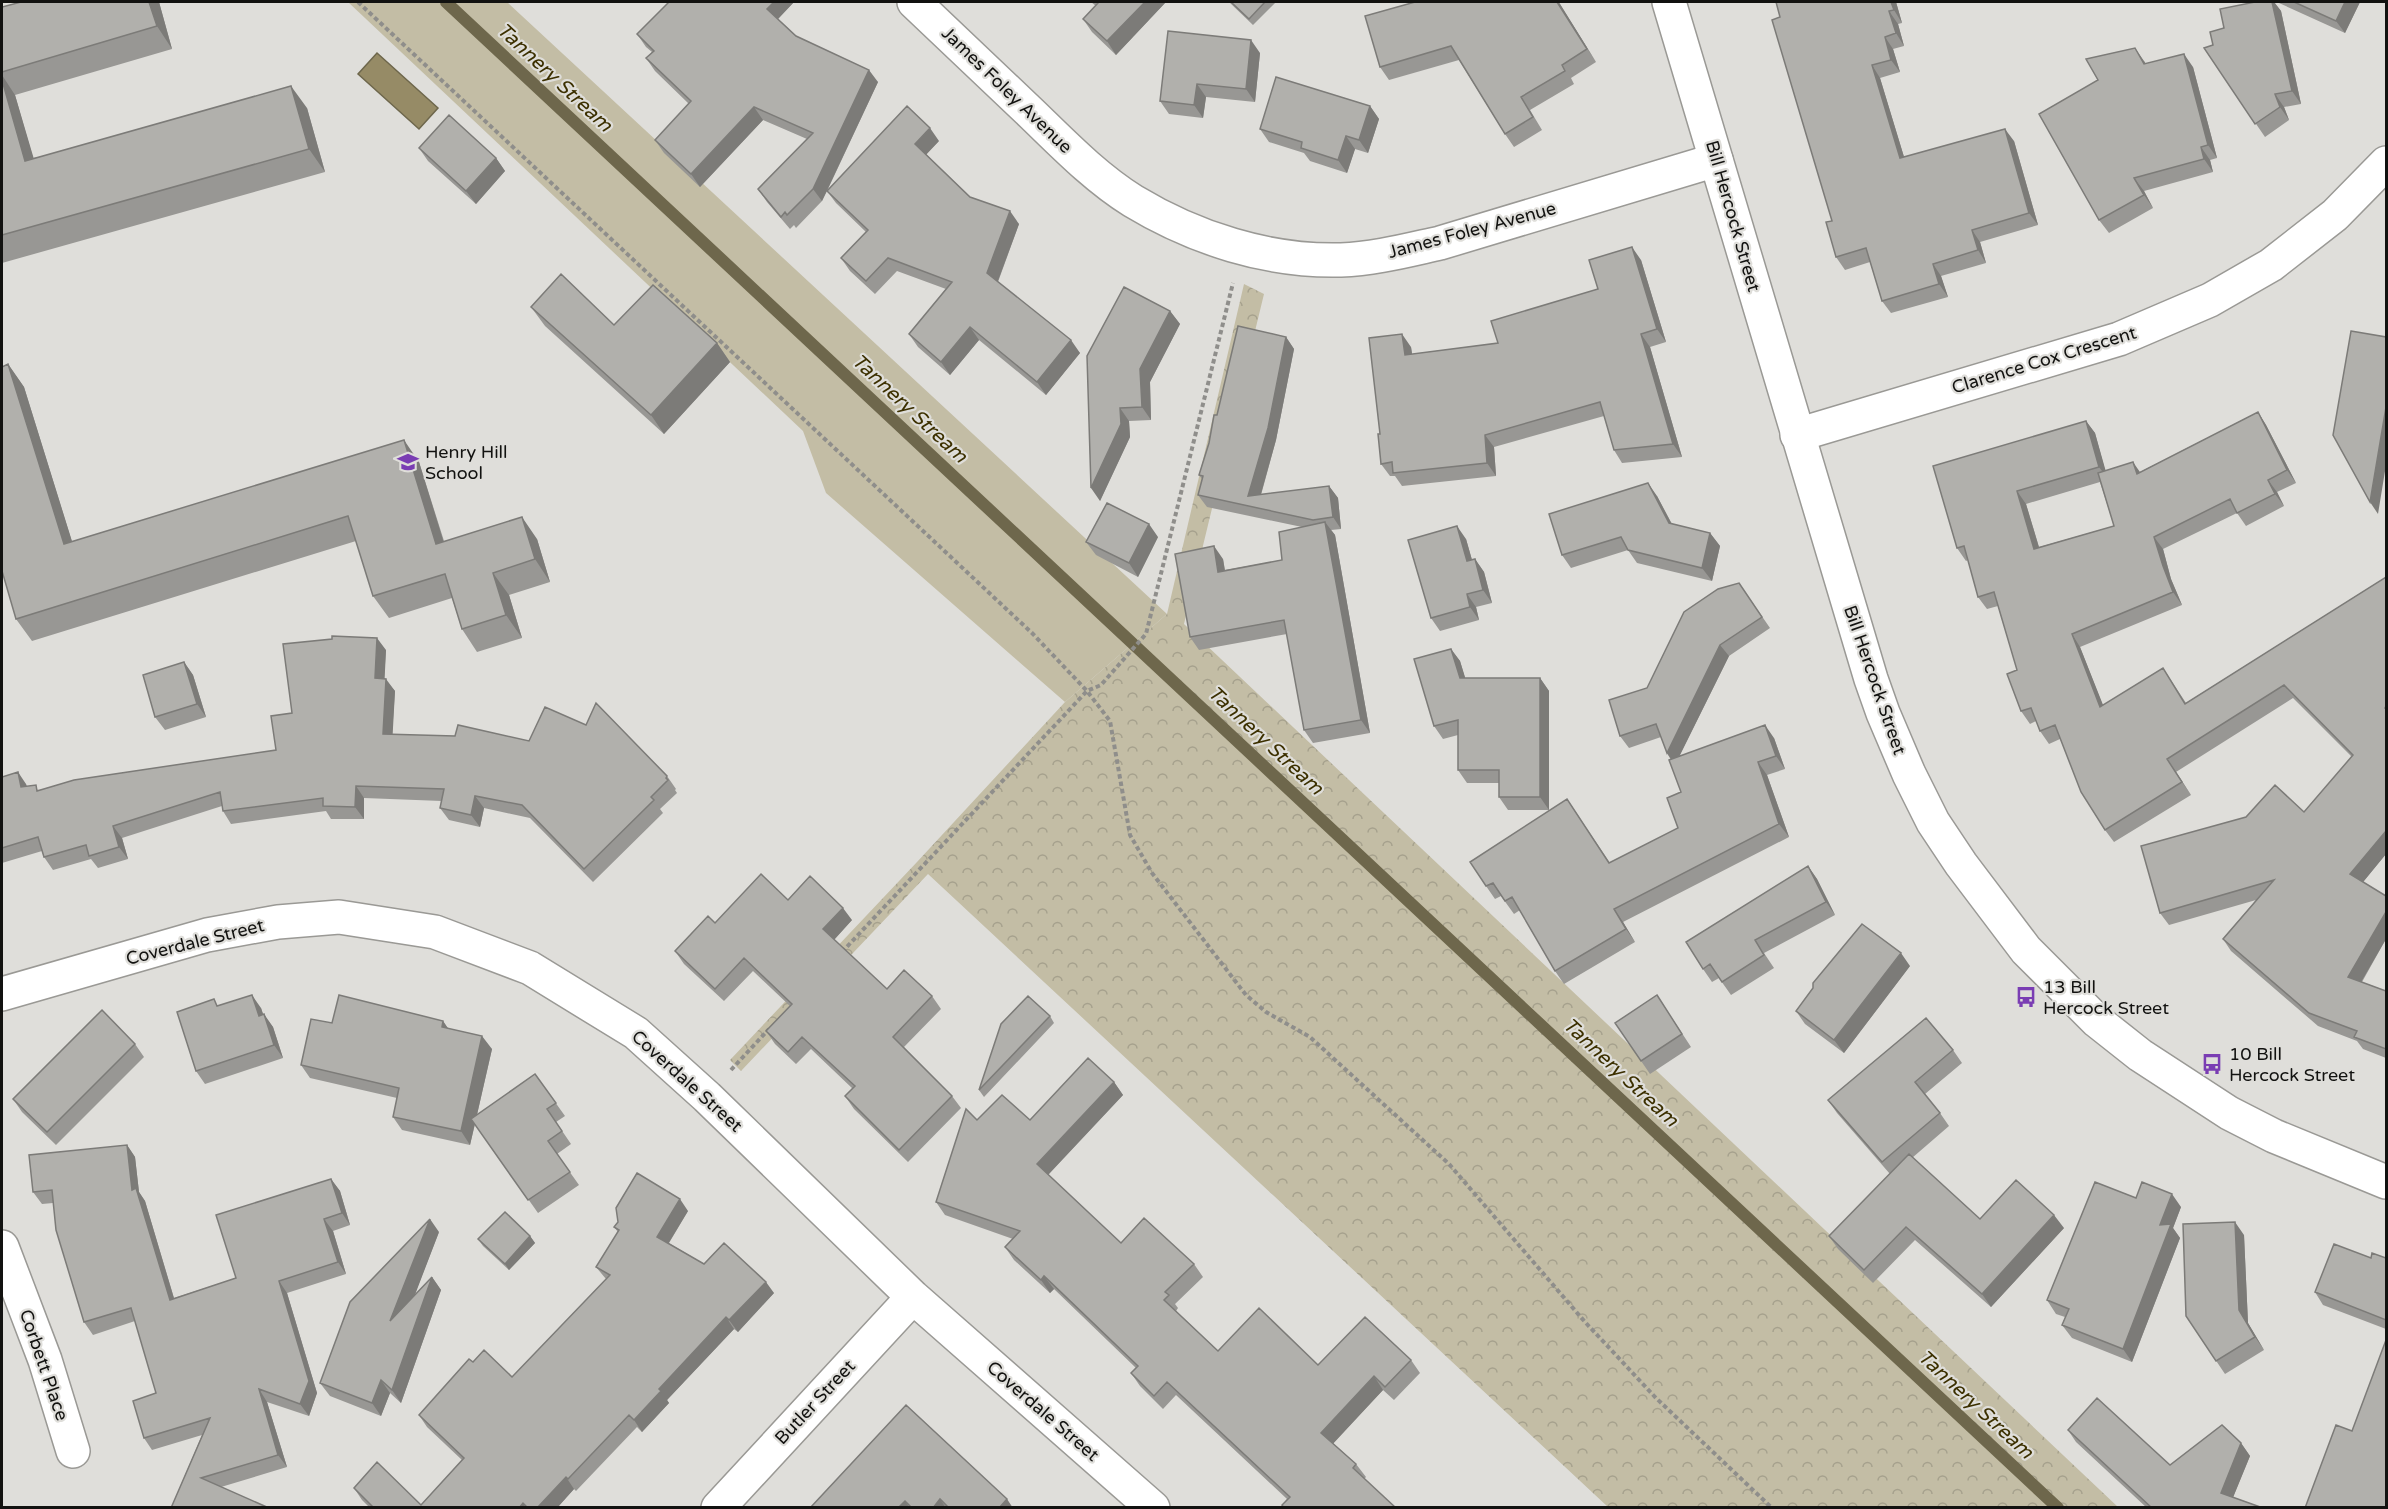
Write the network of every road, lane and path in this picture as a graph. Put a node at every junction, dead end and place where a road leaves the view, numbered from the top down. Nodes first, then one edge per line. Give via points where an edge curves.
1 (358, 2) edge
2 (914, 2) edge
3 (1669, 2) edge
4 (1716, 160) junction
5 (2386, 163) edge
6 (1242, 248) junction
7 (1797, 435) junction
8 (1087, 691) junction
9 (836, 958) edge
10 (2, 994) edge
11 (771, 1027) edge
12 (707, 1097) junction
13 (2386, 1182) edge
14 (2, 1247) edge
15 (913, 1297) junction
16 (73, 1451) dead end
17 (718, 1508) edge
18 (1153, 1508) edge
19 (1772, 1508) edge

1 - 8 path via 1023,625
2 - 6 street, James Foley Avenue via 1073,153 1132,200 1186,230
3 - 4 street, Bill Hercock Street
4 - 6 street, James Foley Avenue via 1440,243 1396,252 1342,260 1297,258
4 - 7 street, Bill Hercock Street
5 - 7 street, Clarence Cox Crescent via 2308,237 2271,265 2210,300 2119,339
6 - 8 path via 1146,634 1101,685
7 - 13 street, Bill Hercock Street via 1871,679 1909,774 1933,822 2026,950 2097,1021 2186,1086 2274,1136
8 - 9 path
8 - 19 path via 1110,721 1130,835 1152,873 1246,995 1266,1012 1310,1037 1449,1164 1656,1398
10 - 12 street, Coverdale Street via 207,935 278,922 339,917 383,923 435,932 530,968 636,1033
11 - 12 path
12 - 15 street, Coverdale Street
14 - 16 street, Corbett Place via 45,1360
15 - 17 street, Butler Street
15 - 18 street, Coverdale Street

